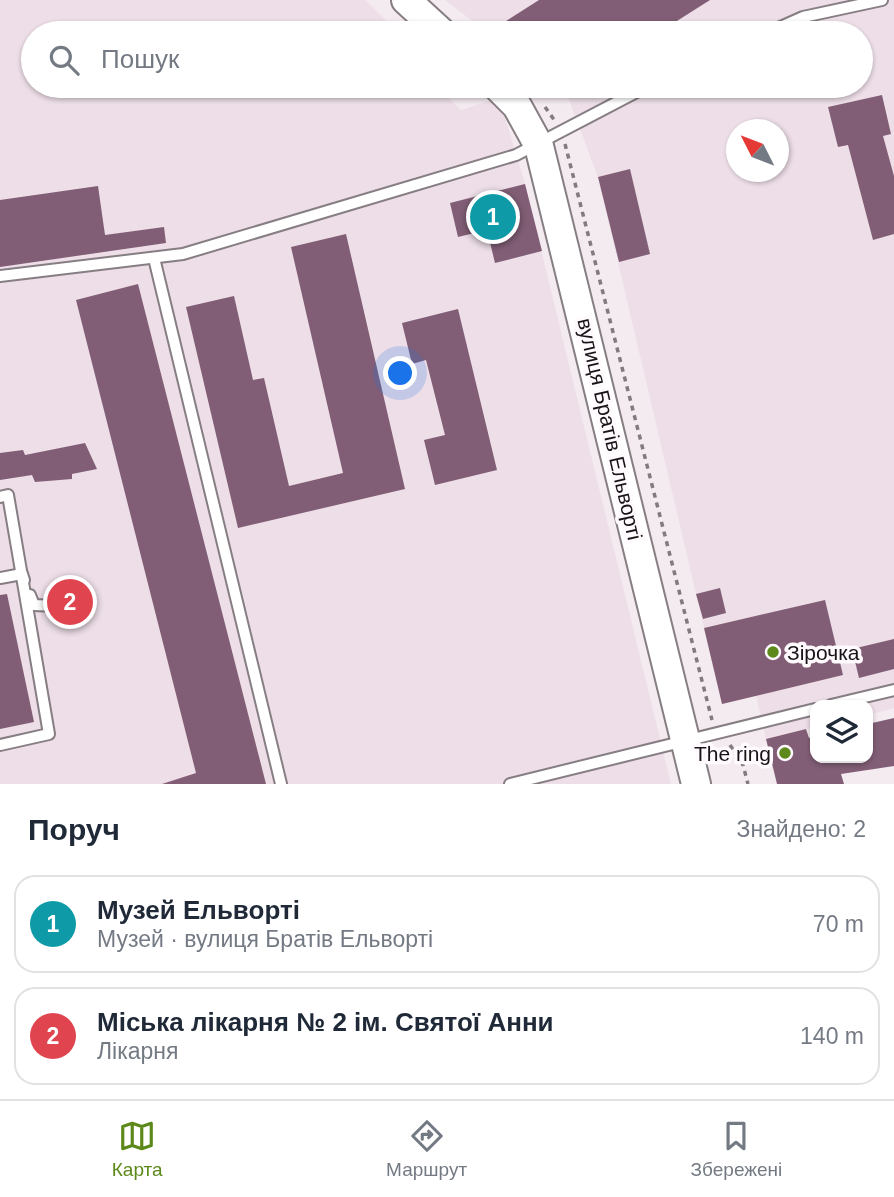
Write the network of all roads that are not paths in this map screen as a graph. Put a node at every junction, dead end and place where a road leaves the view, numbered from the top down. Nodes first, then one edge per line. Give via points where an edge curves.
1 (406, 0) edge
2 (418, 0) edge
3 (882, 0) edge
4 (429, 21) edge
5 (432, 21) edge
6 (794, 21) edge
7 (509, 98) edge
8 (626, 98) edge
9 (550, 139) junction
10 (154, 258) junction
11 (0, 276) edge
12 (0, 497) edge
13 (22, 574) junction
14 (0, 578) edge
15 (79, 607) dead end
16 (894, 690) edge
17 (852, 700) edge
18 (810, 710) edge
19 (685, 740) junction
20 (0, 745) edge
21 (281, 784) edge
22 (510, 784) edge
23 (696, 784) edge

1 - 4 main road
2 - 5 main road
3 - 6 lane
7 - 9 main road, вулиця Братів Ельворті
8 - 9 lane
9 - 10 lane via 516,155 183,254
9 - 19 main road, вулиця Братів Ельворті
10 - 11 lane
10 - 21 lane
12 - 13 lane via 8,495
13 - 14 lane
13 - 15 lane via 34,605
13 - 20 lane via 49,734
16 - 17 lane
18 - 19 lane
19 - 22 lane
19 - 23 main road, вулиця Братів Ельворті

